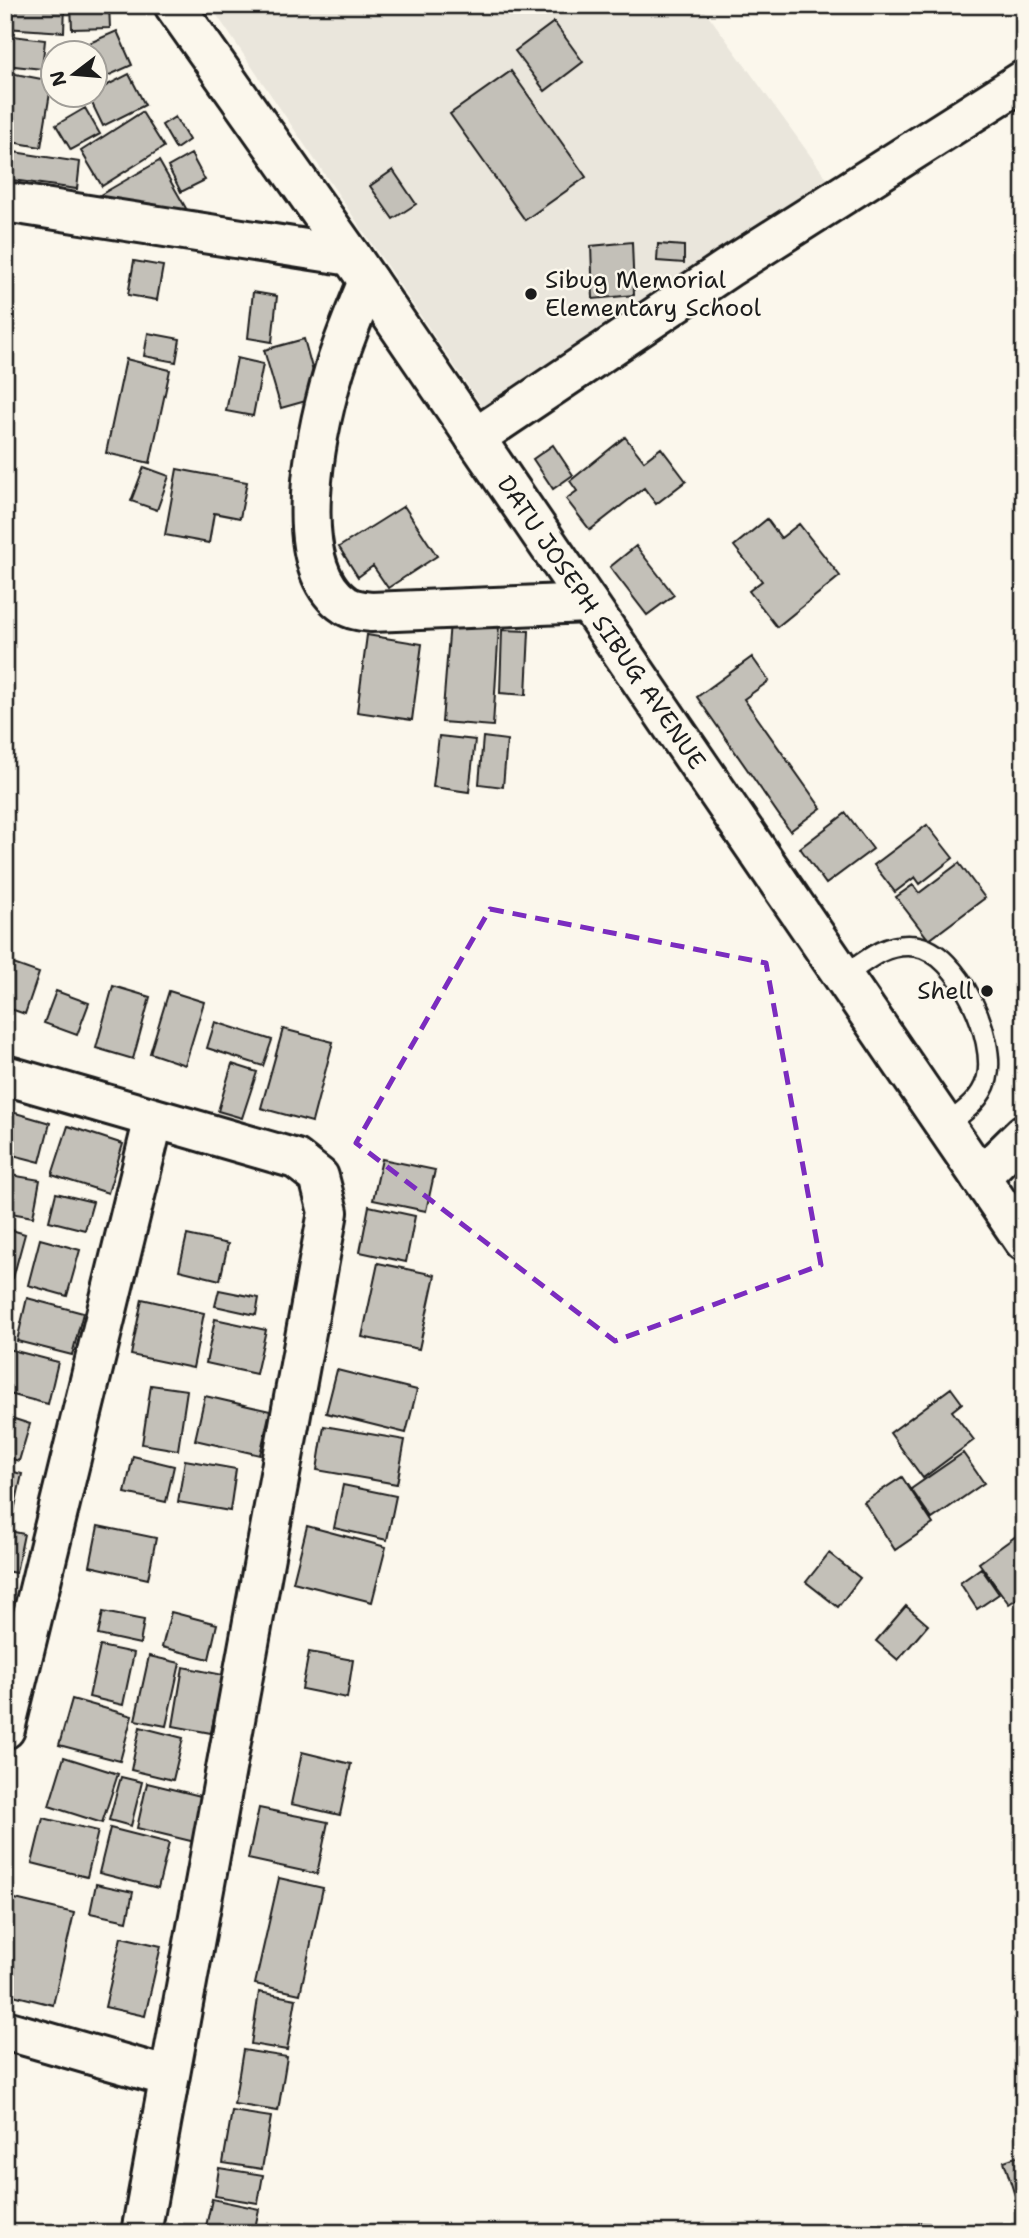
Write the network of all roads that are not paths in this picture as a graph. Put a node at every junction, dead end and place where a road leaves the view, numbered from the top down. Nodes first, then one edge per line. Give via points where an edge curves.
1 (174, 5) edge
2 (1024, 80) edge
3 (5, 202) edge
4 (359, 269) junction
5 (475, 439) junction
6 (588, 603) junction
7 (843, 977) junction
8 (5, 1075) edge
9 (154, 1118) junction
10 (945, 1126) junction
11 (1024, 1134) edge
12 (980, 1177) junction
13 (1024, 1241) edge
14 (5, 1729) edge
15 (5, 2030) edge
16 (169, 2077) junction
17 (141, 2233) edge

1 - 4 street, DATU JOSEPH SIBUG AVENUE
2 - 5 street via 728,268
3 - 4 street
4 - 5 street, DATU JOSEPH SIBUG AVENUE
4 - 6 street via 316,446 310,527 319,570 333,596 348,608 371,612
5 - 6 street, DATU JOSEPH SIBUG AVENUE
6 - 7 street, DATU JOSEPH SIBUG AVENUE
7 - 10 street, DATU JOSEPH SIBUG AVENUE
7 - 10 lane via 874,954 916,946 937,954 958,978 979,1014 988,1046 987,1078 976,1101
8 - 9 street
9 - 14 street
9 - 16 street via 296,1159 319,1177 328,1212
10 - 12 street, DATU JOSEPH SIBUG AVENUE
11 - 12 street
12 - 13 street, DATU JOSEPH SIBUG AVENUE
15 - 16 street
16 - 17 street

